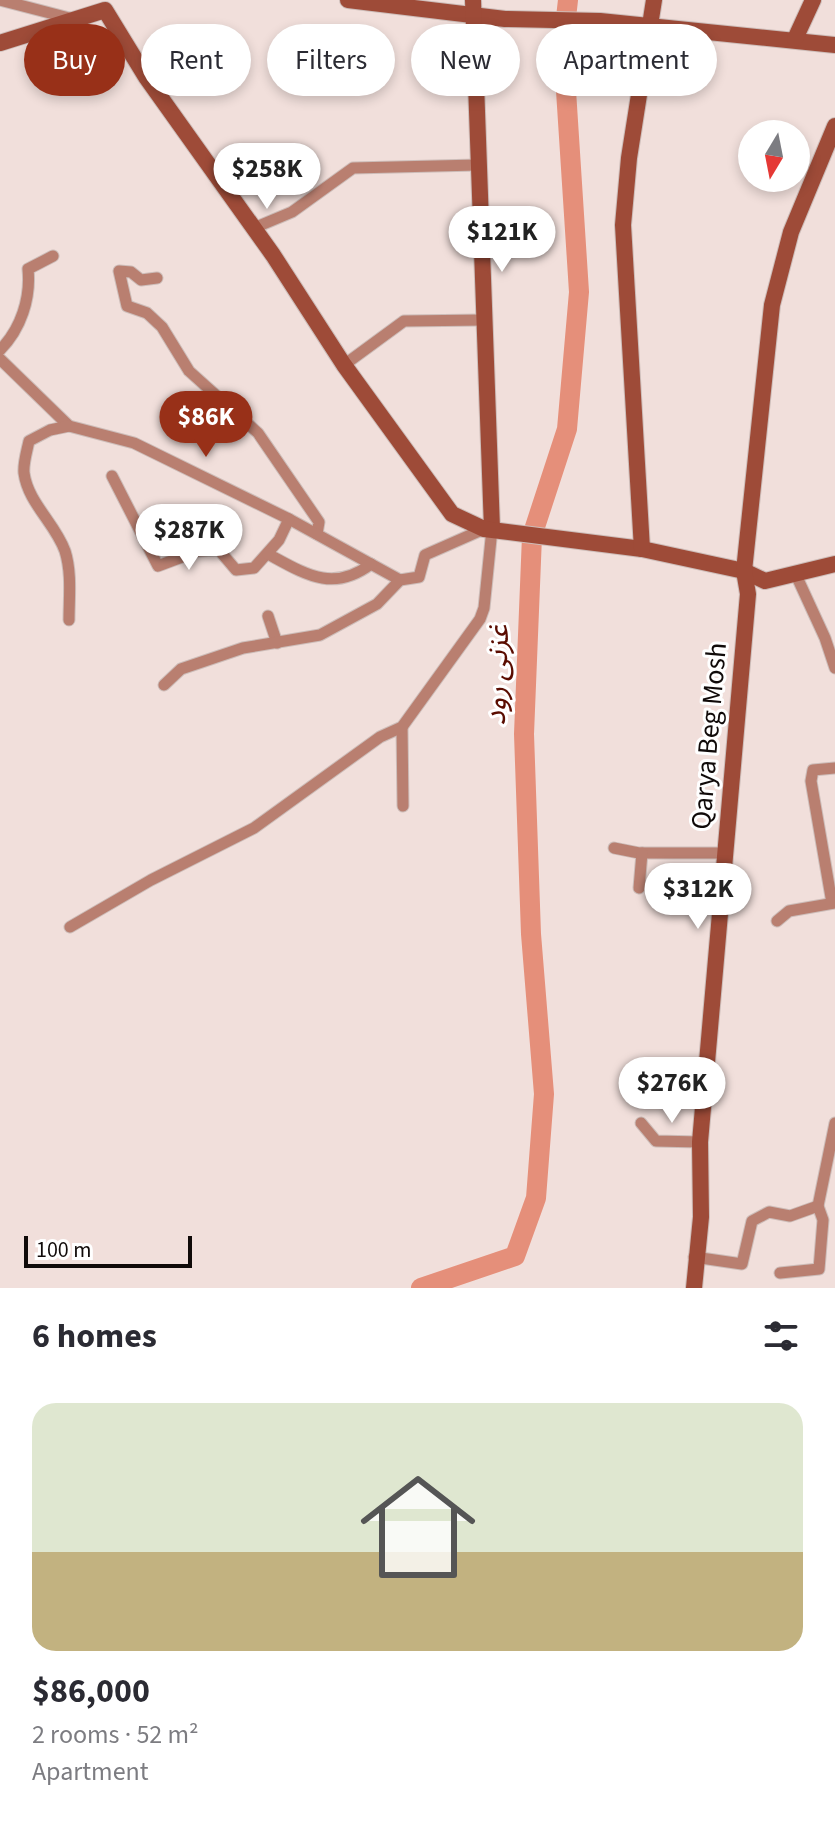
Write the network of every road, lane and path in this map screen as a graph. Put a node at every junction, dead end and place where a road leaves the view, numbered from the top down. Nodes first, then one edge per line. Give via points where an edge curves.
1 (0, 0) edge
2 (348, 0) edge
3 (654, 0) edge
4 (813, 0) edge
5 (101, 5) edge
6 (472, 7) edge
7 (77, 20) junction
8 (621, 24) edge
9 (651, 24) edge
10 (717, 33) edge
11 (795, 39) junction
12 (0, 43) edge
13 (835, 45) edge
14 (639, 96) edge
15 (835, 126) edge
16 (477, 165) junction
17 (254, 228) junction
18 (53, 256) dead end
19 (157, 278) dead end
20 (483, 320) junction
21 (0, 350) edge
22 (0, 359) edge
23 (344, 365) junction
24 (69, 426) junction
25 (112, 476) dead end
26 (289, 519) junction
27 (493, 529) junction
28 (317, 534) junction
29 (642, 549) junction
30 (268, 554) junction
31 (371, 564) junction
32 (835, 564) edge
33 (744, 571) junction
34 (796, 575) junction
35 (400, 580) junction
36 (268, 616) dead end
37 (69, 620) dead end
38 (277, 643) junction
39 (835, 668) edge
40 (164, 685) dead end
41 (402, 727) junction
42 (835, 768) edge
43 (403, 806) dead end
44 (614, 848) dead end
45 (642, 853) junction
46 (725, 853) junction
47 (639, 888) dead end
48 (833, 903) edge
49 (777, 921) dead end
50 (70, 927) dead end
51 (641, 1123) dead end
52 (835, 1123) edge
53 (700, 1142) junction
54 (818, 1206) junction
55 (694, 1257) junction
56 (780, 1273) dead end
57 (694, 1288) edge

1 - 7 street
2 - 6 street
3 - 9 street
4 - 11 street
5 - 7 street
5 - 17 street
6 - 8 street via 505,19
6 - 16 street
7 - 12 street
10 - 11 street
11 - 13 street
14 - 29 street via 623,225
15 - 33 street, Qarya Beg Mosh via 791,232 772,305
16 - 17 street via 353,168 292,212
16 - 20 street
17 - 23 street
18 - 21 street via 28,269 30,291 17,333
19 - 28 street via 141,280 119,271 127,306 147,313 162,327 189,371 258,433 319,522
20 - 23 street via 404,321
20 - 27 street
22 - 24 street
23 - 27 street via 452,514
24 - 26 street via 134,443
24 - 37 street via 29,441 24,472 34,502 65,551
25 - 30 street via 158,566 198,551 219,550 236,570 254,568
26 - 28 street
26 - 30 street
27 - 29 street
27 - 35 street via 425,555 419,577
27 - 41 street via 480,619
28 - 31 street
29 - 33 street
30 - 31 street via 317,578 354,576
31 - 35 street
32 - 34 street
33 - 34 street via 765,581
33 - 46 street, Qarya Beg Mosh via 748,594
34 - 39 street
35 - 38 street via 377,604 320,635
36 - 38 street
38 - 40 street via 243,648 181,669
41 - 43 street
41 - 50 street via 380,737 254,828
42 - 48 street via 813,770 811,781
44 - 45 street
45 - 46 street
45 - 47 street
46 - 53 street, Qarya Beg Mosh
48 - 49 street via 789,911
51 - 53 street via 656,1141
52 - 54 street
53 - 55 street, Qarya Beg Mosh via 701,1217
54 - 55 street via 790,1216 769,1212 752,1221 742,1264
54 - 56 street via 823,1220 819,1269
55 - 57 street, Qarya Beg Mosh

